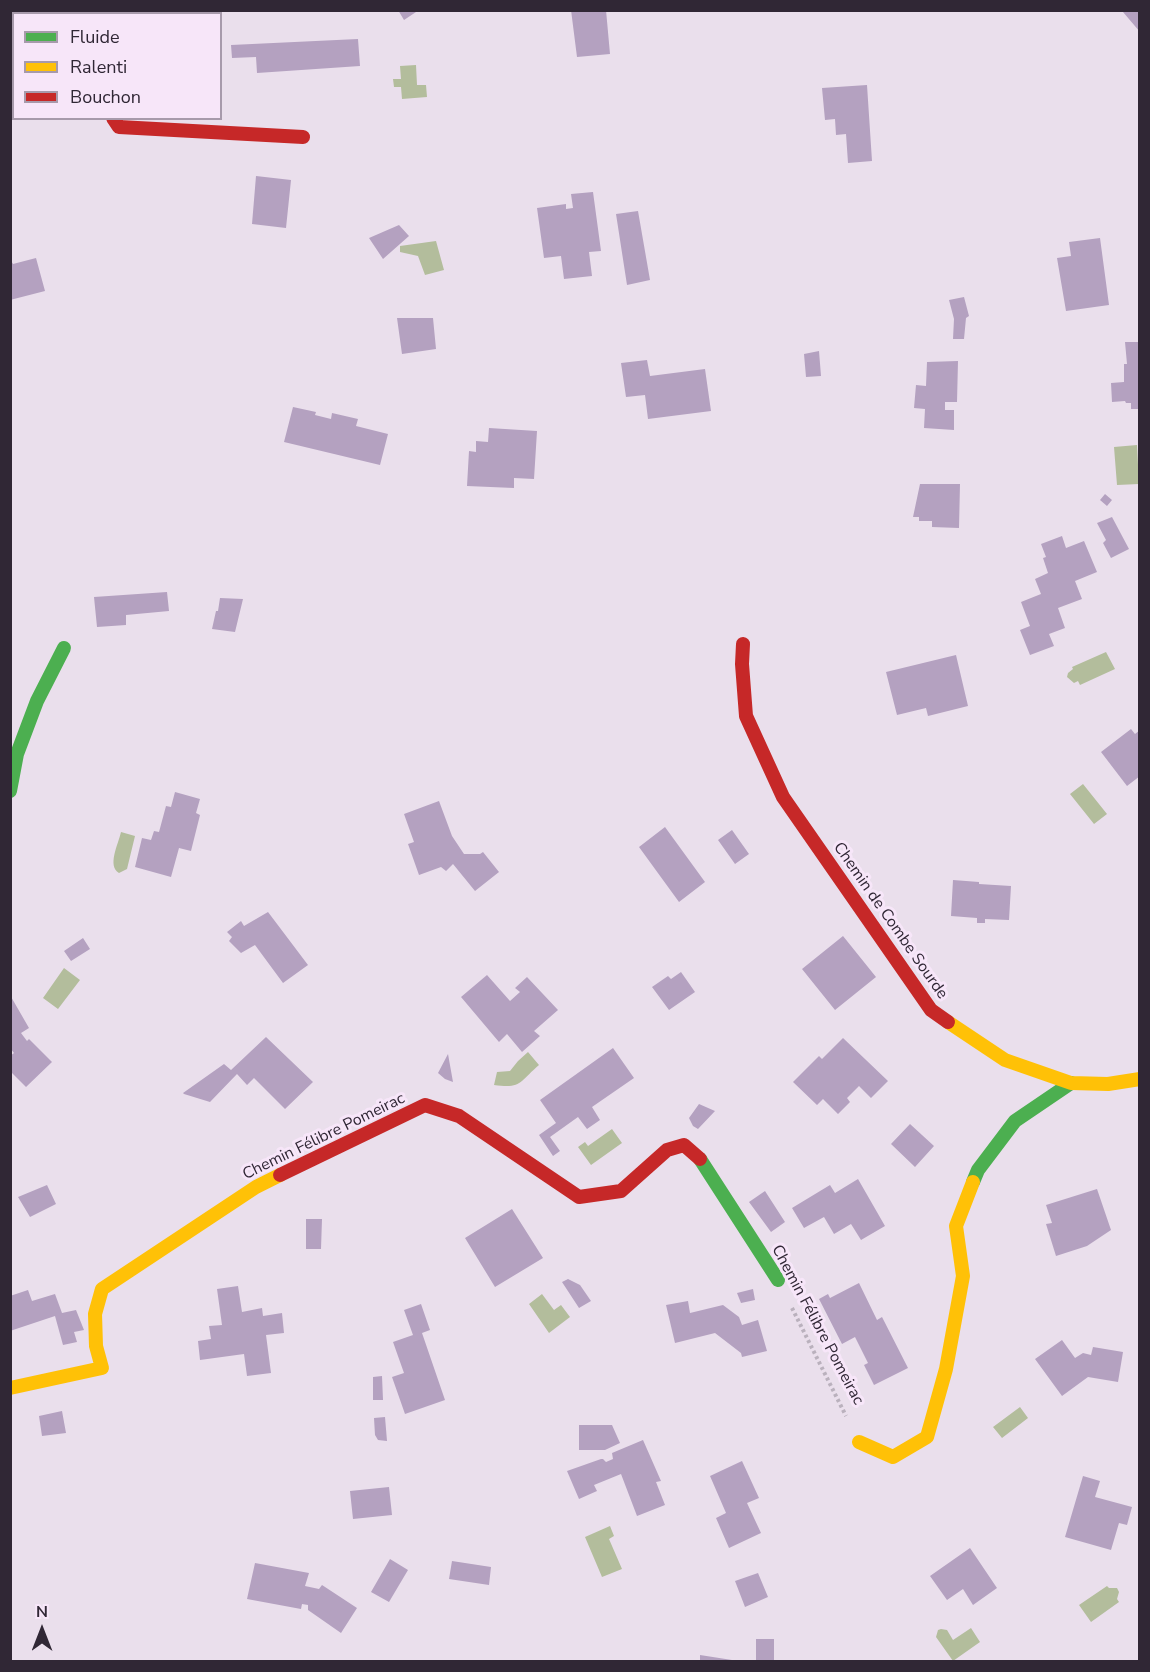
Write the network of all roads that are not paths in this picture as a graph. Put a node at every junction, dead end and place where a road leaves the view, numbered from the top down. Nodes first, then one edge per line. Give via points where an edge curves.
1 (114, 120) edge
2 (303, 137) dead end
3 (743, 644) dead end
4 (64, 648) dead end
5 (10, 790) edge
6 (1140, 1079) edge
7 (1071, 1083) junction
8 (778, 1280) road end
9 (10, 1388) edge
10 (859, 1442) road end

1 - 2 street via 119,127
3 - 7 street, Chemin de Combe Sourde via 746,716 783,797 931,1010 1005,1060
4 - 5 street via 17,754
6 - 7 street, Chemin de Combe Sourde via 1108,1084
7 - 10 street via 1015,1121 978,1170 956,1226 963,1276 946,1369 927,1437 893,1457
8 - 9 street, Chemin Félibre Pomeirac via 700,1159 684,1145 667,1150 621,1191 579,1197 459,1116 425,1105 256,1186 102,1289 95,1314 96,1346 102,1368

